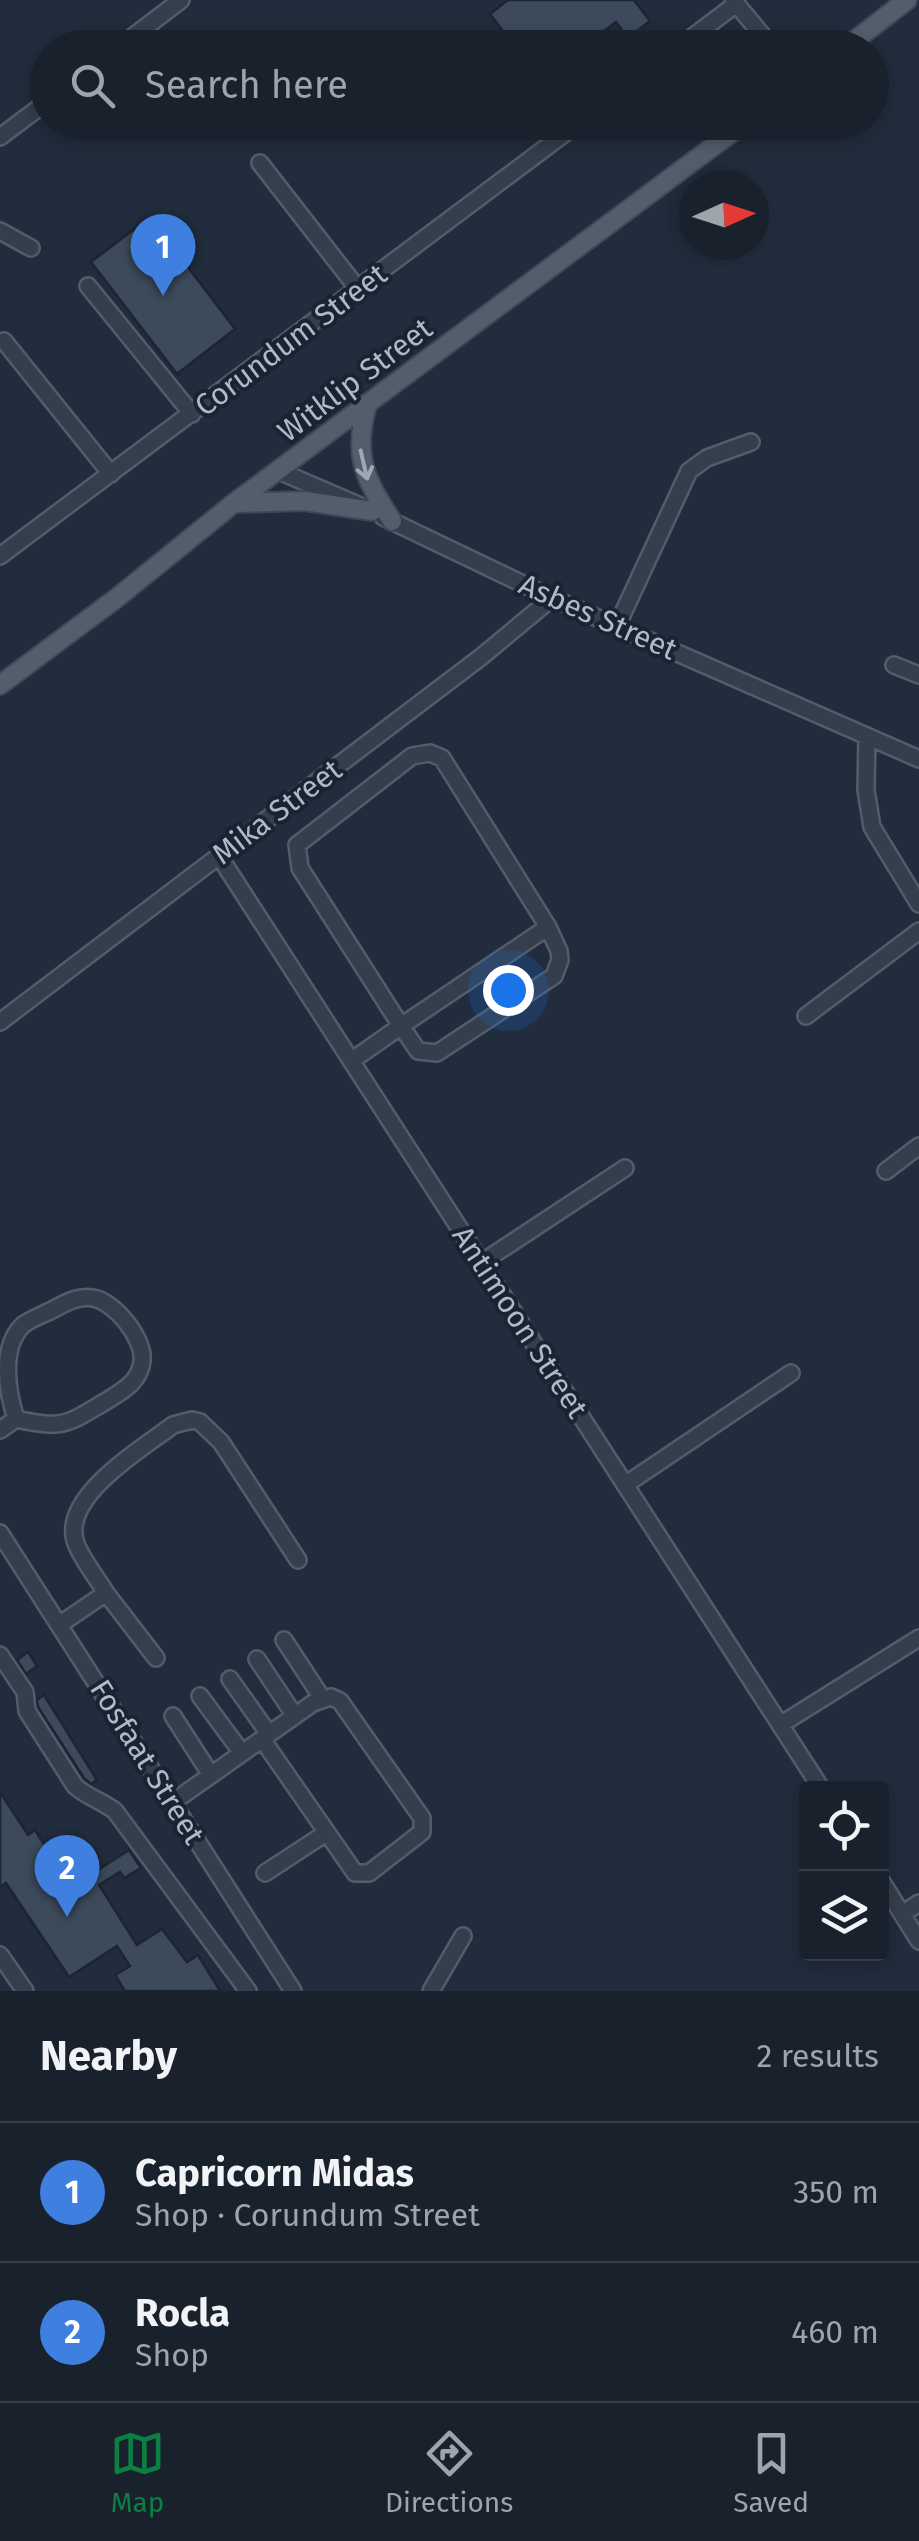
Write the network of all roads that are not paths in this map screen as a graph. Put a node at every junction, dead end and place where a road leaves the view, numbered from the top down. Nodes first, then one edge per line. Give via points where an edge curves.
1 (181, 0) edge
2 (907, 0) edge
3 (735, 2) edge
4 (142, 30) edge
5 (700, 30) edge
6 (759, 30) edge
7 (868, 30) edge
8 (30, 114) edge
9 (0, 137) edge
10 (556, 140) edge
11 (722, 140) edge
12 (260, 163) dead end
13 (0, 231) edge
14 (30, 248) dead end
15 (88, 286) dead end
16 (358, 290) junction
17 (4, 341) dead end
18 (367, 404) junction
19 (192, 414) junction
20 (751, 442) dead end
21 (279, 471) junction
22 (111, 474) junction
23 (234, 503) junction
24 (372, 511) junction
25 (392, 520) junction
26 (2, 550) edge
27 (552, 598) junction
28 (617, 626) junction
29 (894, 665) dead end
30 (919, 674) edge
31 (0, 685) edge
32 (867, 736) junction
33 (919, 759) edge
34 (218, 856) junction
35 (919, 904) edge
36 (548, 927) junction
37 (919, 932) edge
38 (806, 1016) dead end
39 (0, 1022) edge
40 (401, 1026) junction
41 (350, 1061) junction
42 (919, 1146) edge
43 (625, 1168) dead end
44 (886, 1171) dead end
45 (481, 1263) junction
46 (791, 1373) dead end
47 (16, 1419) junction
48 (0, 1430) edge
49 (625, 1485) junction
50 (0, 1533) edge
51 (298, 1560) dead end
52 (106, 1593) junction
53 (59, 1625) junction
54 (919, 1638) edge
55 (284, 1640) dead end
56 (0, 1654) edge
57 (156, 1658) dead end
58 (257, 1659) dead end
59 (230, 1679) dead end
60 (200, 1696) dead end
61 (322, 1698) junction
62 (173, 1716) dead end
63 (295, 1716) junction
64 (780, 1726) junction
65 (265, 1737) junction
66 (242, 1753) junction
67 (211, 1776) junction
68 (816, 1781) edge
69 (173, 1802) junction
70 (326, 1833) junction
71 (265, 1874) dead end
72 (889, 1893) edge
73 (919, 1902) edge
74 (902, 1914) junction
75 (464, 1936) dead end
76 (919, 1940) edge
77 (0, 1955) edge
78 (25, 1991) edge
79 (248, 1991) edge
80 (293, 1991) edge
81 (431, 1991) edge

1 - 4 street
2 - 7 main road
3 - 5 street
3 - 6 street
8 - 9 street
10 - 16 street, Corundum Street
11 - 18 main road, Witklip Street
12 - 16 street
13 - 14 street
15 - 19 street
16 - 19 street, Corundum Street
17 - 22 street
18 - 21 main road, Witklip Street
18 -> 25 main road via 361,457 368,484
19 - 22 street, Corundum Street
20 - 28 street via 689,471
21 - 23 main road, Witklip Street
21 - 24 street, Asbes Street
22 - 26 street, Corundum Street
23 - 24 main road via 305,501
23 - 31 main road, Witklip Street
24 - 25 street, Asbes Street
25 - 27 street, Asbes Street
27 - 28 street, Asbes Street
27 - 34 street, Mika Street
28 - 32 street, Asbes Street
29 - 30 street
32 - 33 street, Asbes Street
32 - 35 street via 872,827
34 - 39 street, Mika Street
34 - 41 street, Antimoon Street
36 - 40 street
36 - 40 street via 559,950 554,976 436,1053 418,1051
36 - 40 street via 442,758 412,756 303,838 296,854
37 - 38 street
40 - 41 street
41 - 45 street, Antimoon Street
42 - 44 street
43 - 45 street
45 - 49 street, Antimoon Street
46 - 49 street
47 - 47 street via 7,1354 21,1326 73,1299 112,1305 142,1353 131,1386 66,1425
47 - 48 street
49 - 64 street, Antimoon Street
50 - 53 street, Fosfaat Street
51 - 52 street via 222,1442 200,1422 182,1421 98,1483 80,1506 75,1544
52 - 53 street
52 - 57 street
53 - 69 street, Fosfaat Street
54 - 64 street
55 - 61 street
56 - 79 street via 24,1692 26,1711 75,1786 115,1811
58 - 63 street
59 - 65 street
60 - 66 street
61 - 63 street
61 - 70 street via 340,1700 424,1823 418,1836 361,1874 350,1869
62 - 67 street
63 - 65 street
64 - 68 street, Antimoon Street
65 - 66 street
65 - 70 street
66 - 67 street
67 - 69 street
69 - 80 street, Fosfaat Street
70 - 71 street
72 - 74 street
73 - 74 street
74 - 76 street
75 - 81 street
77 - 78 street

